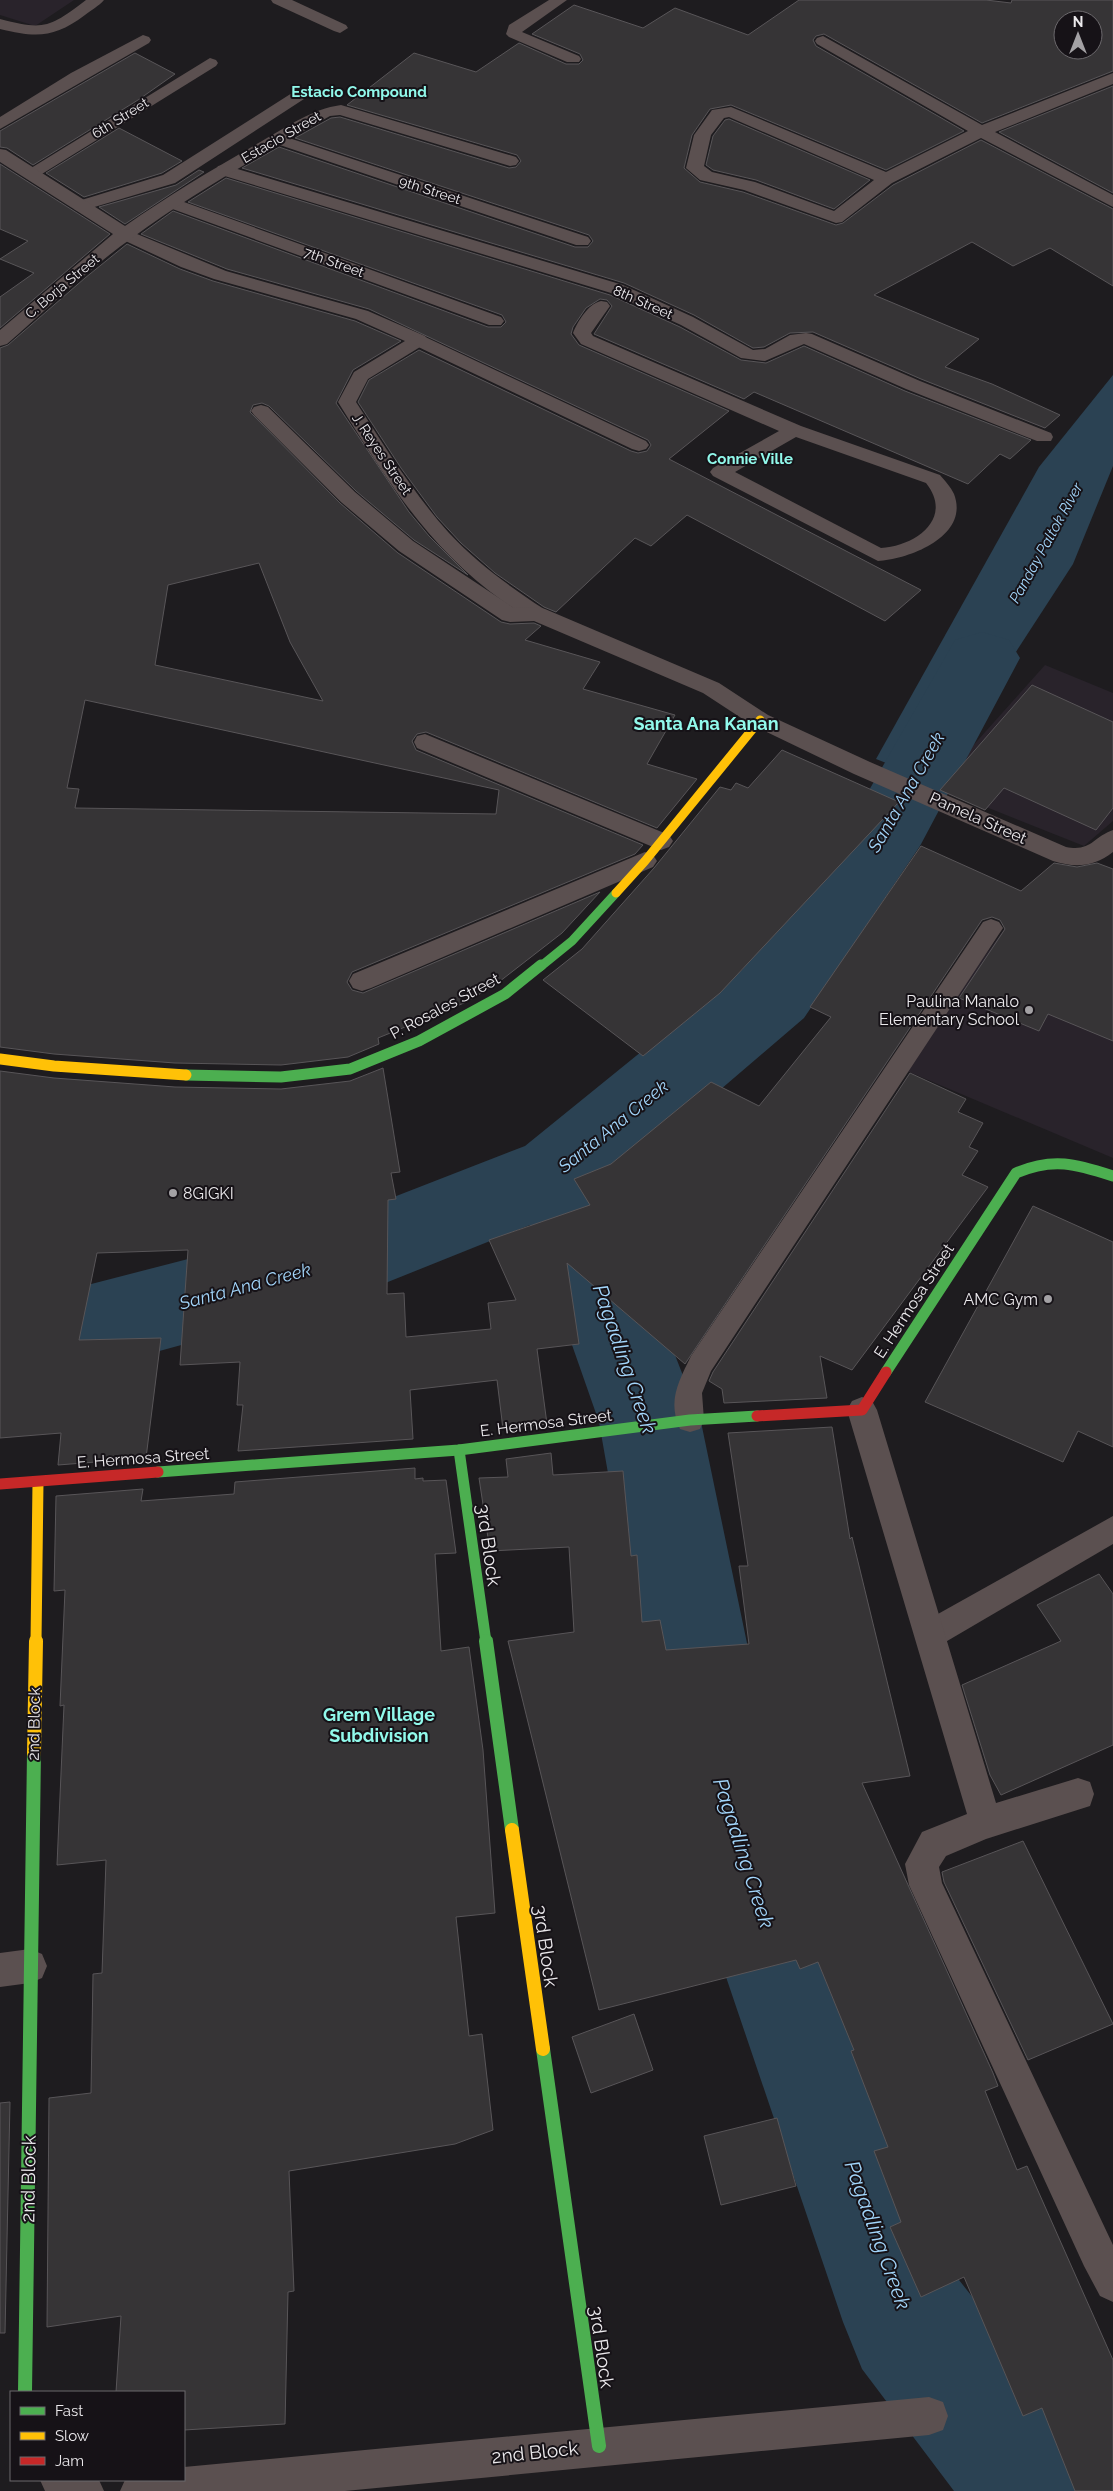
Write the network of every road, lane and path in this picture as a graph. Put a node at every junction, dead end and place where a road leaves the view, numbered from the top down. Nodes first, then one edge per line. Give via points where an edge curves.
1 (96, 0) edge
2 (279, 0) edge
3 (559, 0) edge
4 (0, 24) edge
5 (340, 28) dead end
6 (143, 40) dead end
7 (822, 41) dead end
8 (573, 59) dead end
9 (210, 63) dead end
10 (1113, 78) edge
11 (298, 96) dead end
12 (0, 124) edge
13 (981, 131) junction
14 (277, 139) junction
15 (0, 154) edge
16 (510, 161) dead end
17 (224, 170) junction
18 (31, 173) junction
19 (886, 179) junction
20 (1113, 202) edge
21 (173, 203) junction
22 (80, 206) junction
23 (125, 234) junction
24 (582, 241) dead end
25 (601, 306) dead end
26 (495, 321) dead end
27 (0, 340) edge
28 (419, 340) junction
29 (261, 411) dead end
30 (794, 430) junction
31 (1044, 437) dead end
32 (639, 445) dead end
33 (537, 614) junction
34 (760, 720) junction
35 (425, 742) dead end
36 (1113, 839) edge
37 (661, 841) junction
38 (645, 861) junction
39 (991, 928) dead end
40 (362, 981) dead end
41 (0, 1059) edge
42 (1113, 1176) edge
43 (862, 1410) junction
44 (682, 1421) junction
45 (458, 1450) junction
46 (38, 1482) junction
47 (0, 1484) edge
48 (1113, 1529) edge
49 (931, 1634) junction
50 (1078, 1794) dead end
51 (986, 1823) junction
52 (15, 1968) edge
53 (1105, 2250) edge
54 (1113, 2283) edge
55 (25, 2391) edge
56 (929, 2416) dead end
57 (599, 2446) junction
58 (62, 2481) edge
59 (84, 2491) edge
60 (140, 2491) edge

1 - 4 lane via 58,28 43,32 28,32
2 - 5 street
3 - 8 lane via 520,23 514,28 514,34
6 - 12 street
7 - 13 street
9 - 18 lane, 6th Street
10 - 13 street
11 - 22 lane via 169,178
13 - 19 street
13 - 20 street
14 - 16 street, Estacio Street via 326,112 341,110
14 - 17 street, Estacio Street
14 - 24 lane, 9th Street
15 - 18 street
17 - 21 street, Estacio Street
17 - 31 lane, 8th Street via 617,289 752,356 766,357 789,340 806,338
18 - 22 street
19 - 19 street via 836,218 783,197 706,176 695,168 703,135 718,114 731,112
21 - 23 street, Estacio Street
21 - 26 lane, 7th Street
22 - 23 street
23 - 27 street, C. Borja Street
23 - 28 lane via 220,275 362,314
25 - 30 lane via 582,333 587,340
28 - 32 street
28 - 33 lane, J. Reyes Street via 361,376 347,402 408,494 446,542 506,594
29 - 33 street via 348,498 406,546 510,615
30 - 30 lane via 933,479 945,492 946,508 936,534 898,553 878,555 720,472
33 - 34 street, J. Reyes Street via 711,688
34 - 36 street, Pamela Street via 1061,855 1076,859 1097,854
34 - 37 street, P. Rosales Street
35 - 37 street
37 - 38 street, P. Rosales Street
38 - 40 street
38 - 41 street, P. Rosales Street via 572,941 505,994 419,1041 350,1069 281,1077 175,1075
39 - 44 lane via 702,1364 688,1393
42 - 43 street, E. Hermosa Street via 1050,1160 1016,1173
43 - 44 street, E. Hermosa Street
43 - 49 street
44 - 45 street, E. Hermosa Street
45 - 46 street, E. Hermosa Street
45 - 57 street, 3rd Block
46 - 47 street, E. Hermosa Street
46 - 52 street, 2nd Block
48 - 49 lane
49 - 51 street
50 - 51 street
51 - 53 street via 934,1844 922,1864 926,1885
52 - 55 street, 2nd Block
53 - 54 street
56 - 57 street, 2nd Block
57 - 60 street, 2nd Block
58 - 59 street

